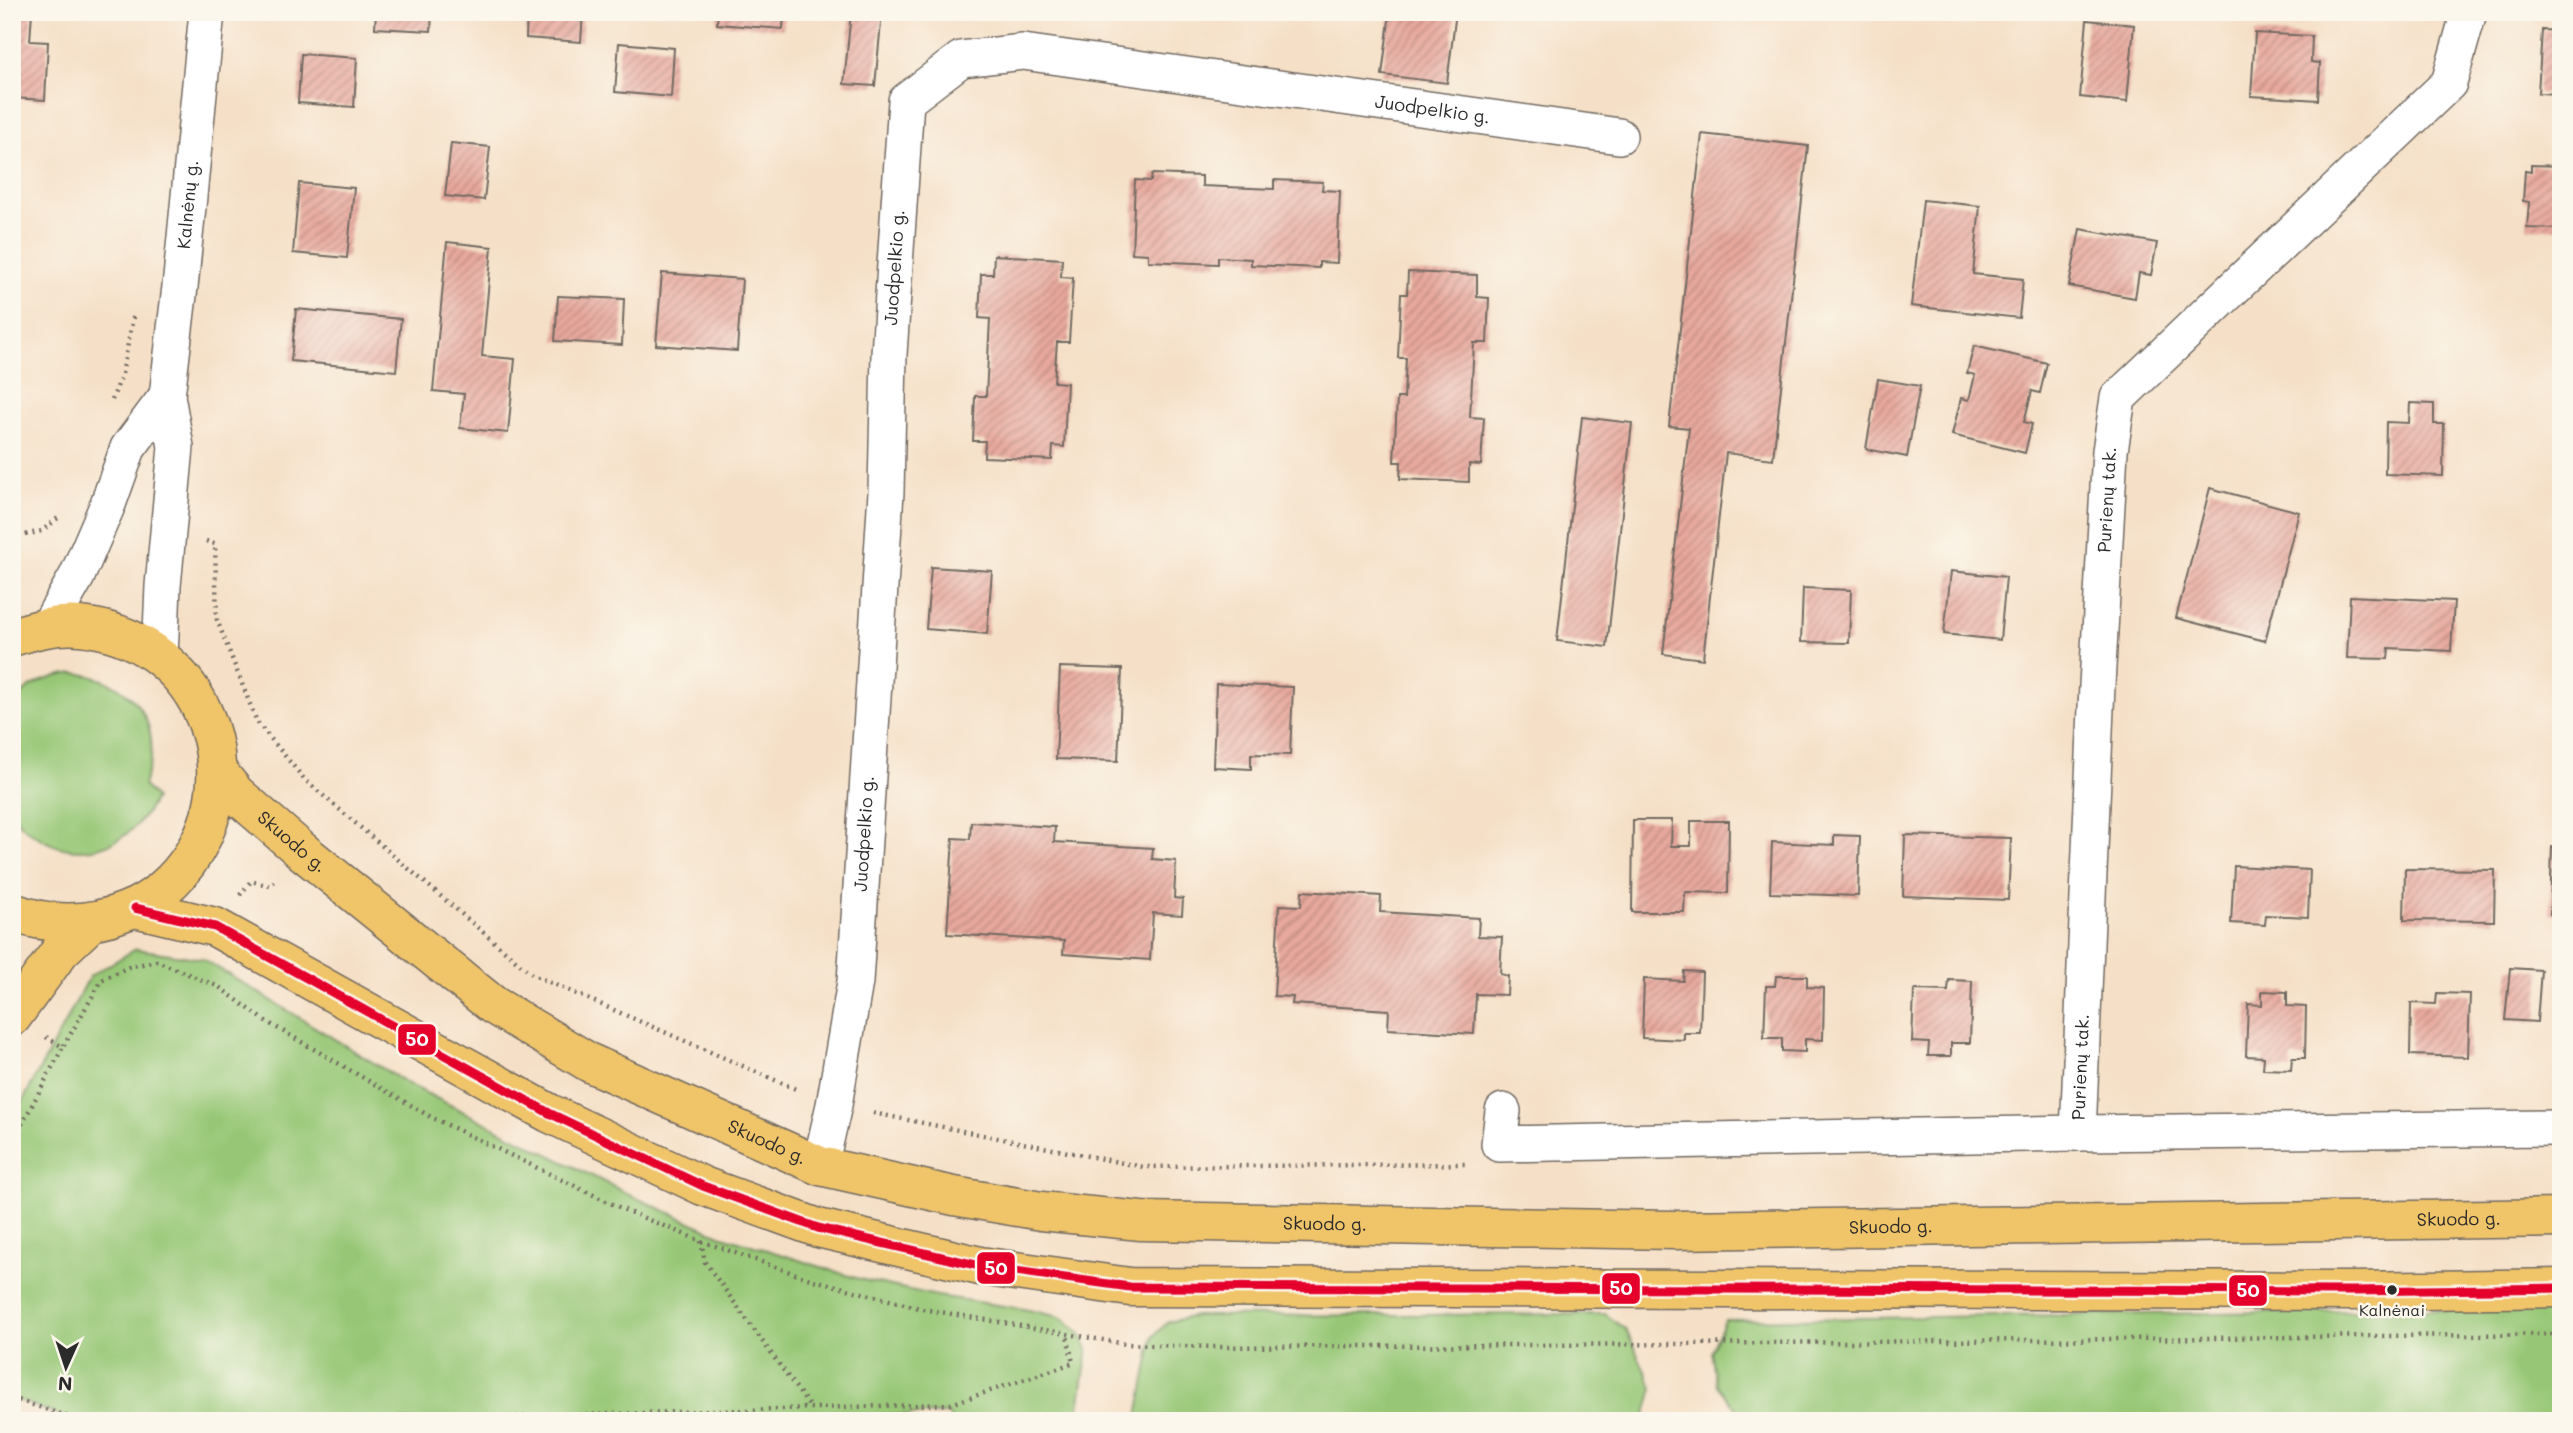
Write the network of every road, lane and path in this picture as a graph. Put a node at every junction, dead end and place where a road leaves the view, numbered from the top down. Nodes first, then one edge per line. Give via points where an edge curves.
1 (207, 12) edge
2 (2469, 12) edge
3 (1619, 136) dead end
4 (136, 306) dead end
5 (166, 396) junction
6 (108, 411) dead end
7 (64, 513) dead end
8 (168, 529) junction
9 (12, 538) edge
10 (48, 627) junction
11 (12, 637) edge
12 (160, 657) junction
13 (218, 772) junction
14 (302, 851) junction
15 (135, 908) junction
16 (12, 912) edge
17 (92, 921) junction
18 (215, 928) junction
19 (188, 975) dead end
20 (12, 1017) edge
21 (63, 1047) dead end
22 (834, 1105) junction
23 (1503, 1111) dead end
24 (2561, 1128) edge
25 (2078, 1133) junction
26 (12, 1143) edge
27 (820, 1166) junction
28 (1143, 1167) dead end
29 (2561, 1219) edge
30 (701, 1241) dead end
31 (2561, 1288) edge
32 (1067, 1335) dead end
33 (12, 1398) edge
34 (811, 1408) junction
35 (81, 1421) edge
36 (369, 1421) edge

1 - 5 street, Kalnėnų g.
2 - 25 street, Purienų tak. via 2449,83 2118,398 2109,465
3 - 22 street, Juodpelkio g. via 1023,52 961,59 906,101 855,982
4 - 6 path via 122,374
5 - 8 street, Kalnėnų g. via 176,447
5 - 10 street, Kalnėnų g. via 128,448 77,576
7 - 9 path via 42,531
8 - 12 street, Kalnėnų g.
8 - 22 path via 215,544 216,620 257,722 305,780 329,801 533,975
10 - 11 main road
10 - 12 main road via 107,631
12 - 13 main road via 184,680 202,708
13 - 14 main road, Skuodo g. via 236,794
13 - 15 main road via 215,805 204,837 186,866 163,890
14 - 18 path via 270,886 250,881
14 - 27 main road, Skuodo g. via 493,1005 590,1063
15 - 17 main road
15 - 18 main road
16 - 17 main road via 61,923
17 - 20 main road via 61,950
18 - 19 path
18 - 31 main road via 549,1113 703,1186 818,1228 980,1266 1130,1287
21 - 26 path
22 - 27 street, Juodpelkio g.
22 - 28 path
23 - 25 street via 1499,1144
24 - 25 street
27 - 29 main road, Skuodo g. via 1028,1209 1141,1221 1674,1230
30 - 34 path via 705,1262
32 - 34 path via 1073,1363 951,1404
33 - 35 path
34 - 36 path

